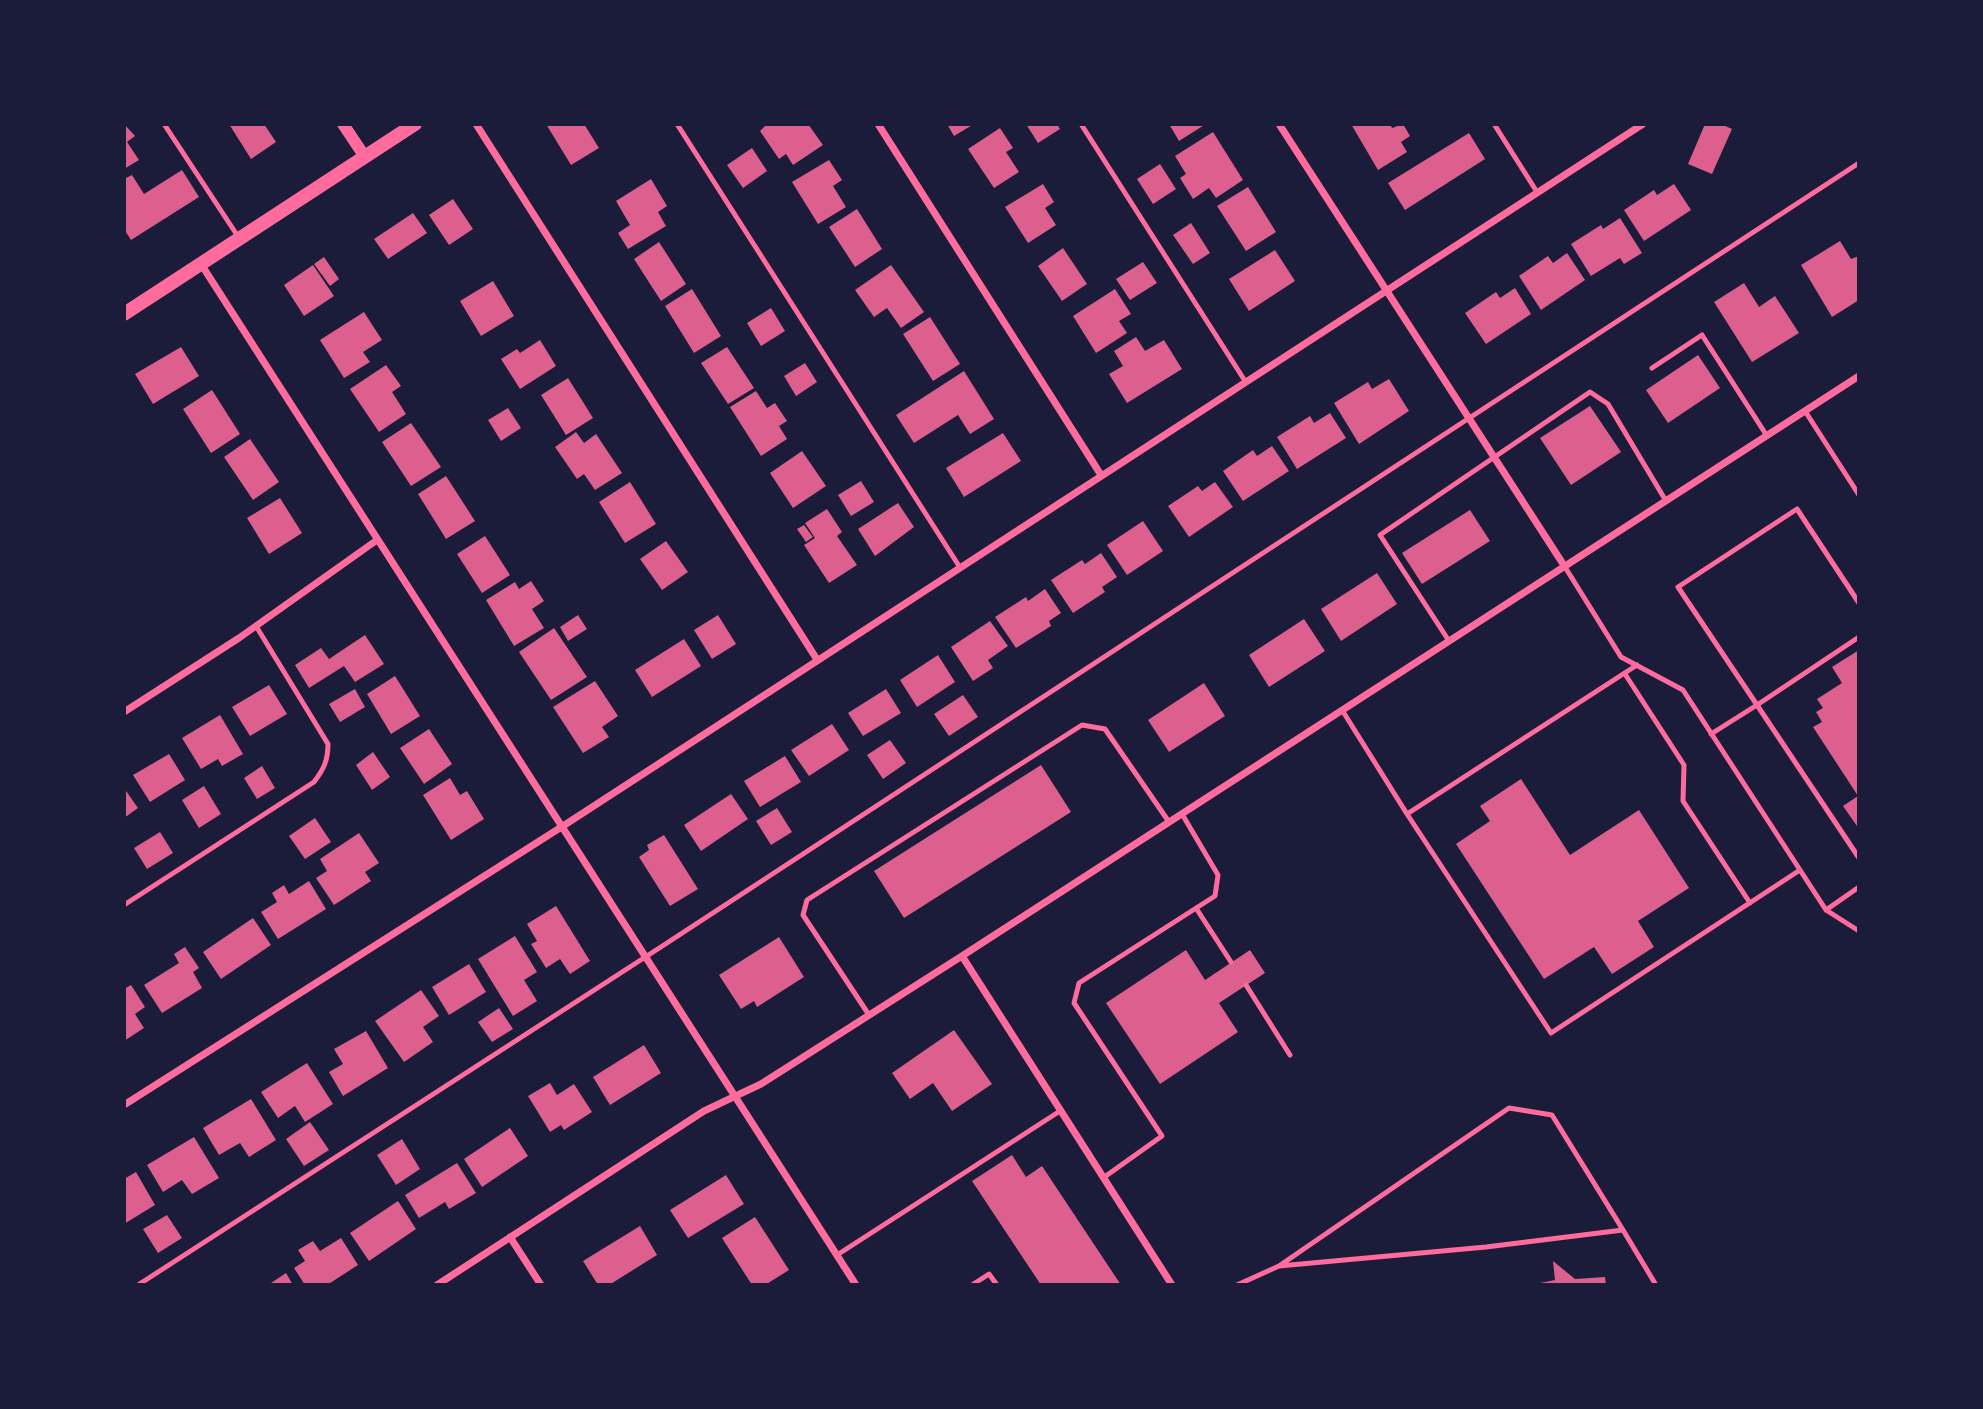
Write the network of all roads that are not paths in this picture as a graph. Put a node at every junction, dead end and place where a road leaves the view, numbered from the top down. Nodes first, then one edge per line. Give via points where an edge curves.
1 (164, 124) edge
2 (343, 124) edge
3 (415, 124) edge
4 (476, 124) edge
5 (677, 124) edge
6 (878, 124) edge
7 (1081, 124) edge
8 (1279, 124) edge
9 (1493, 124) edge
10 (1643, 124) edge
11 (365, 158) junction
12 (1859, 163) edge
13 (1537, 192) junction
14 (239, 239) junction
15 (201, 263) junction
16 (1384, 290) junction
17 (124, 314) edge
18 (1651, 368) dead end
19 (1859, 376) edge
20 (1245, 381) junction
21 (1805, 411) junction
22 (1469, 418) junction
23 (1767, 436) junction
24 (1493, 457) junction
25 (1101, 475) junction
26 (1859, 495) edge
27 (1666, 501) junction
28 (377, 540) junction
29 (959, 566) junction
30 (1565, 567) junction
31 (1859, 603) edge
32 (256, 626) junction
33 (1859, 637) edge
34 (1449, 641) junction
35 (817, 658) junction
36 (1637, 665) junction
37 (1625, 674) junction
38 (1757, 705) junction
39 (1342, 710) junction
40 (124, 712) edge
41 (1711, 734) junction
42 (1182, 814) junction
43 (1407, 814) junction
44 (1169, 822) junction
45 (563, 826) junction
46 (1859, 858) edge
47 (1800, 870) junction
48 (1859, 887) edge
49 (1750, 903) junction
50 (124, 905) edge
51 (1196, 908) junction
52 (1826, 910) junction
53 (1859, 932) edge
54 (962, 956) junction
55 (646, 957) junction
56 (1231, 962) dead end
57 (1246, 985) dead end
58 (869, 1015) junction
59 (1290, 1055) dead end
60 (734, 1097) junction
61 (124, 1105) edge
62 (1060, 1111) junction
63 (1103, 1178) junction
64 (1623, 1230) junction
65 (510, 1237) junction
66 (837, 1255) junction
67 (1279, 1266) junction
68 (1250, 1282) edge
69 (138, 1285) edge
70 (437, 1285) edge
71 (541, 1285) edge
72 (856, 1285) edge
73 (972, 1285) edge
74 (997, 1285) edge
75 (1172, 1285) edge
76 (1237, 1285) edge
77 (1656, 1285) edge

1 - 14 lane
2 - 11 street
3 - 11 main road
4 - 35 street
5 - 29 lane
6 - 25 street
7 - 20 lane
8 - 16 street
9 - 13 lane
10 - 13 street
11 - 14 main road
12 - 22 lane
13 - 16 street
14 - 15 main road
15 - 17 main road
15 - 28 street
16 - 20 street
16 - 22 street
18 - 23 lane via 1702,335
19 - 21 street
20 - 25 street
21 - 23 street
21 - 26 lane
22 - 24 street
22 - 55 lane
23 - 27 street
24 - 27 lane via 1590,392 1608,404
24 - 30 street
24 - 34 lane via 1380,535
25 - 29 street
27 - 30 street
28 - 32 street
28 - 45 street
29 - 35 street
30 - 34 street
30 - 36 lane via 1621,657
31 - 38 lane via 1797,509 1678,587
32 - 40 street
32 - 50 lane via 328,744 323,771 314,782
33 - 38 lane
34 - 39 street
35 - 45 street
36 - 37 lane
36 - 41 lane via 1683,690
37 - 43 lane
37 - 49 lane via 1684,765 1683,801
38 - 41 lane
38 - 46 lane
39 - 42 street
39 - 43 lane
41 - 47 lane
42 - 44 street
42 - 51 lane via 1218,875 1215,896
43 - 49 lane via 1551,1033
44 - 54 street
44 - 58 lane via 1105,729 1082,725 807,901 803,915
45 - 55 street
45 - 61 street
47 - 49 lane
47 - 52 lane
48 - 52 lane
51 - 56 lane
51 - 63 lane via 1079,982 1074,1003 1162,1136
52 - 53 lane
54 - 58 street
54 - 62 street
55 - 60 street
55 - 69 lane
57 - 59 lane
58 - 60 street
60 - 65 street via 704,1111
60 - 66 street
62 - 63 street
62 - 66 lane
63 - 75 street
64 - 67 lane
64 - 67 lane via 1552,1115 1509,1108
64 - 77 lane
65 - 70 street
65 - 71 street
66 - 72 street
67 - 68 lane
68 - 76 lane
73 - 74 lane via 989,1273

